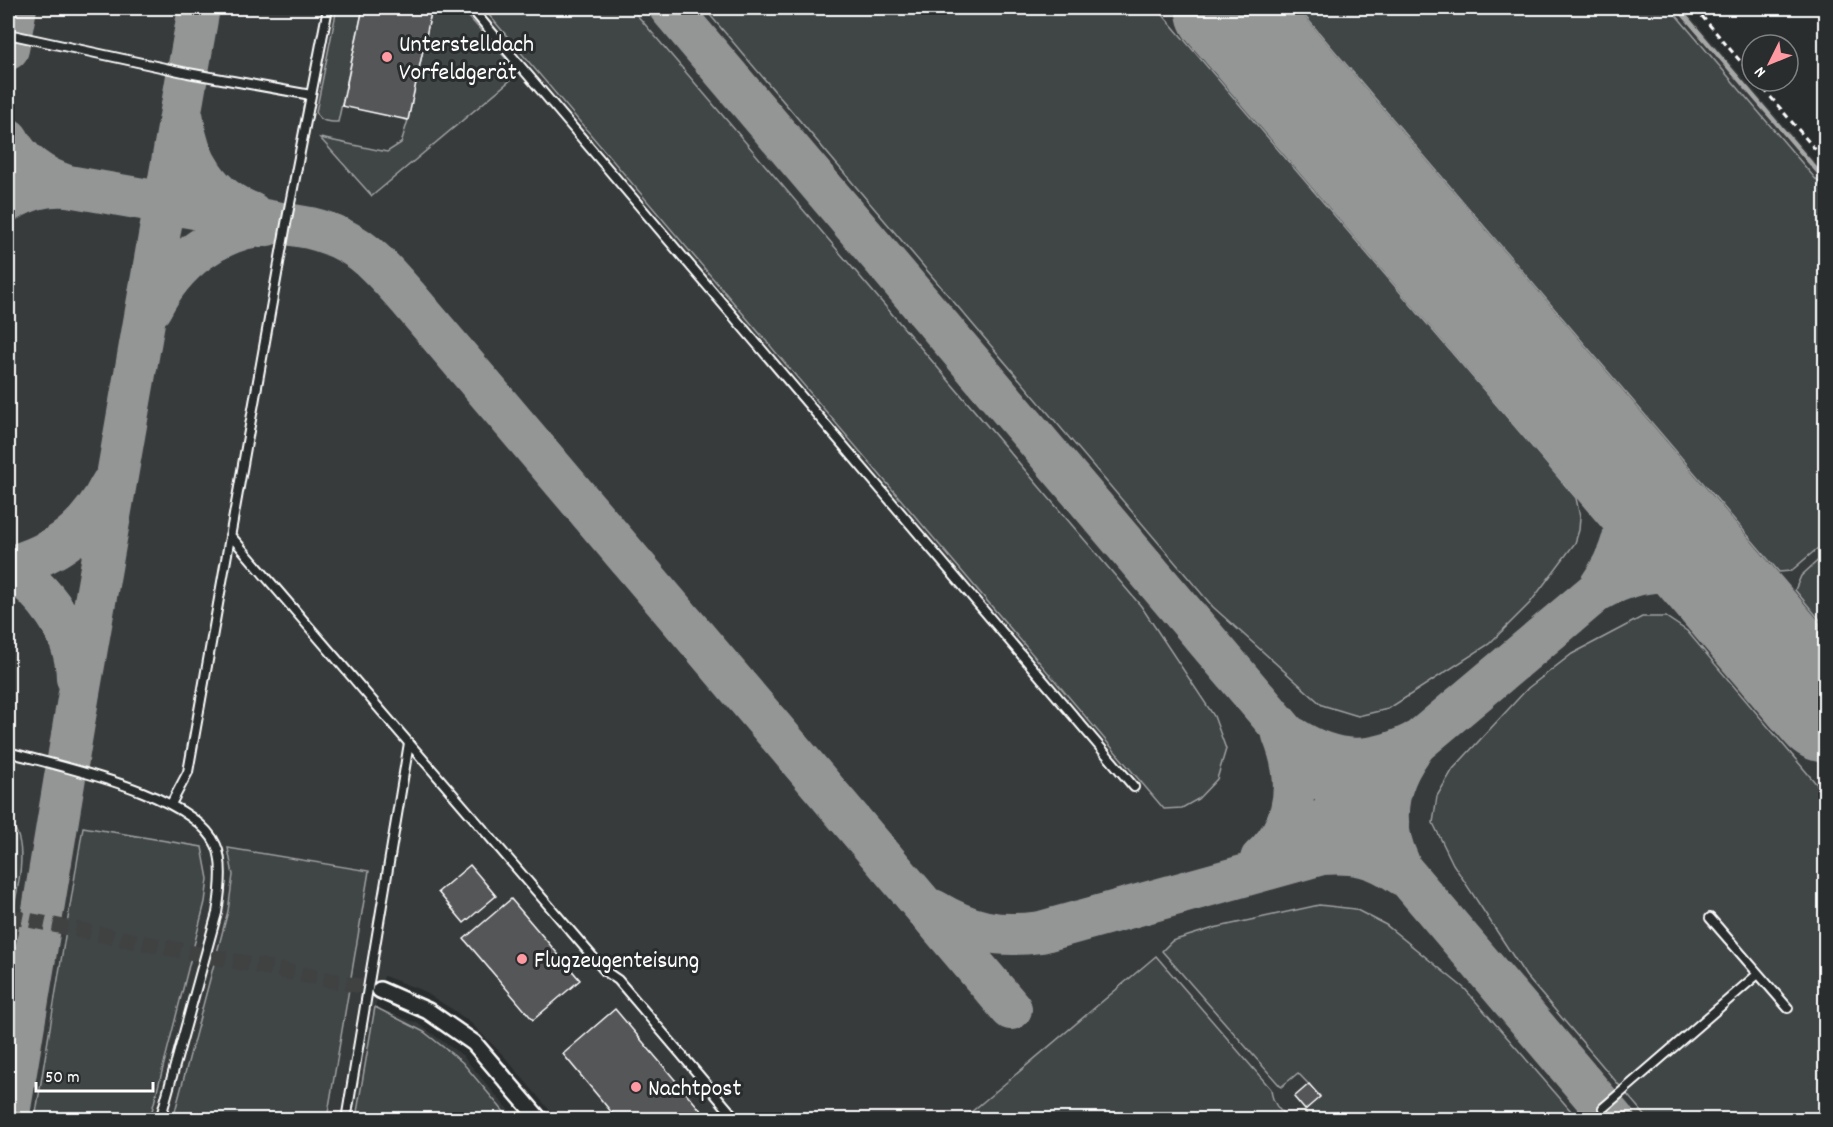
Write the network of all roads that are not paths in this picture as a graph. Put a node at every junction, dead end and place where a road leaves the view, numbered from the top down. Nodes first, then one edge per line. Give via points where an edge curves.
1 (328, 8) edge
2 (471, 8) edge
3 (8, 34) edge
4 (311, 95) junction
5 (230, 535) junction
6 (409, 743) junction
7 (8, 752) edge
8 (1134, 787) dead end
9 (171, 804) junction
10 (1710, 918) dead end
11 (1758, 974) junction
12 (380, 990) tunnel mouth
13 (1788, 1008) dead end
14 (1604, 1107) dead end
15 (160, 1119) edge
16 (346, 1119) edge
17 (540, 1119) edge
18 (736, 1119) edge

1 - 4 lane
2 - 8 lane
3 - 4 lane
4 - 5 lane
5 - 6 lane
5 - 9 lane via 188,772
6 - 16 lane
6 - 18 lane
7 - 9 lane via 136,789
9 - 15 lane via 205,830 217,846 221,883 217,913
10 - 11 lane
11 - 13 lane
11 - 14 lane
12 - 17 street via 428,1011 474,1043

